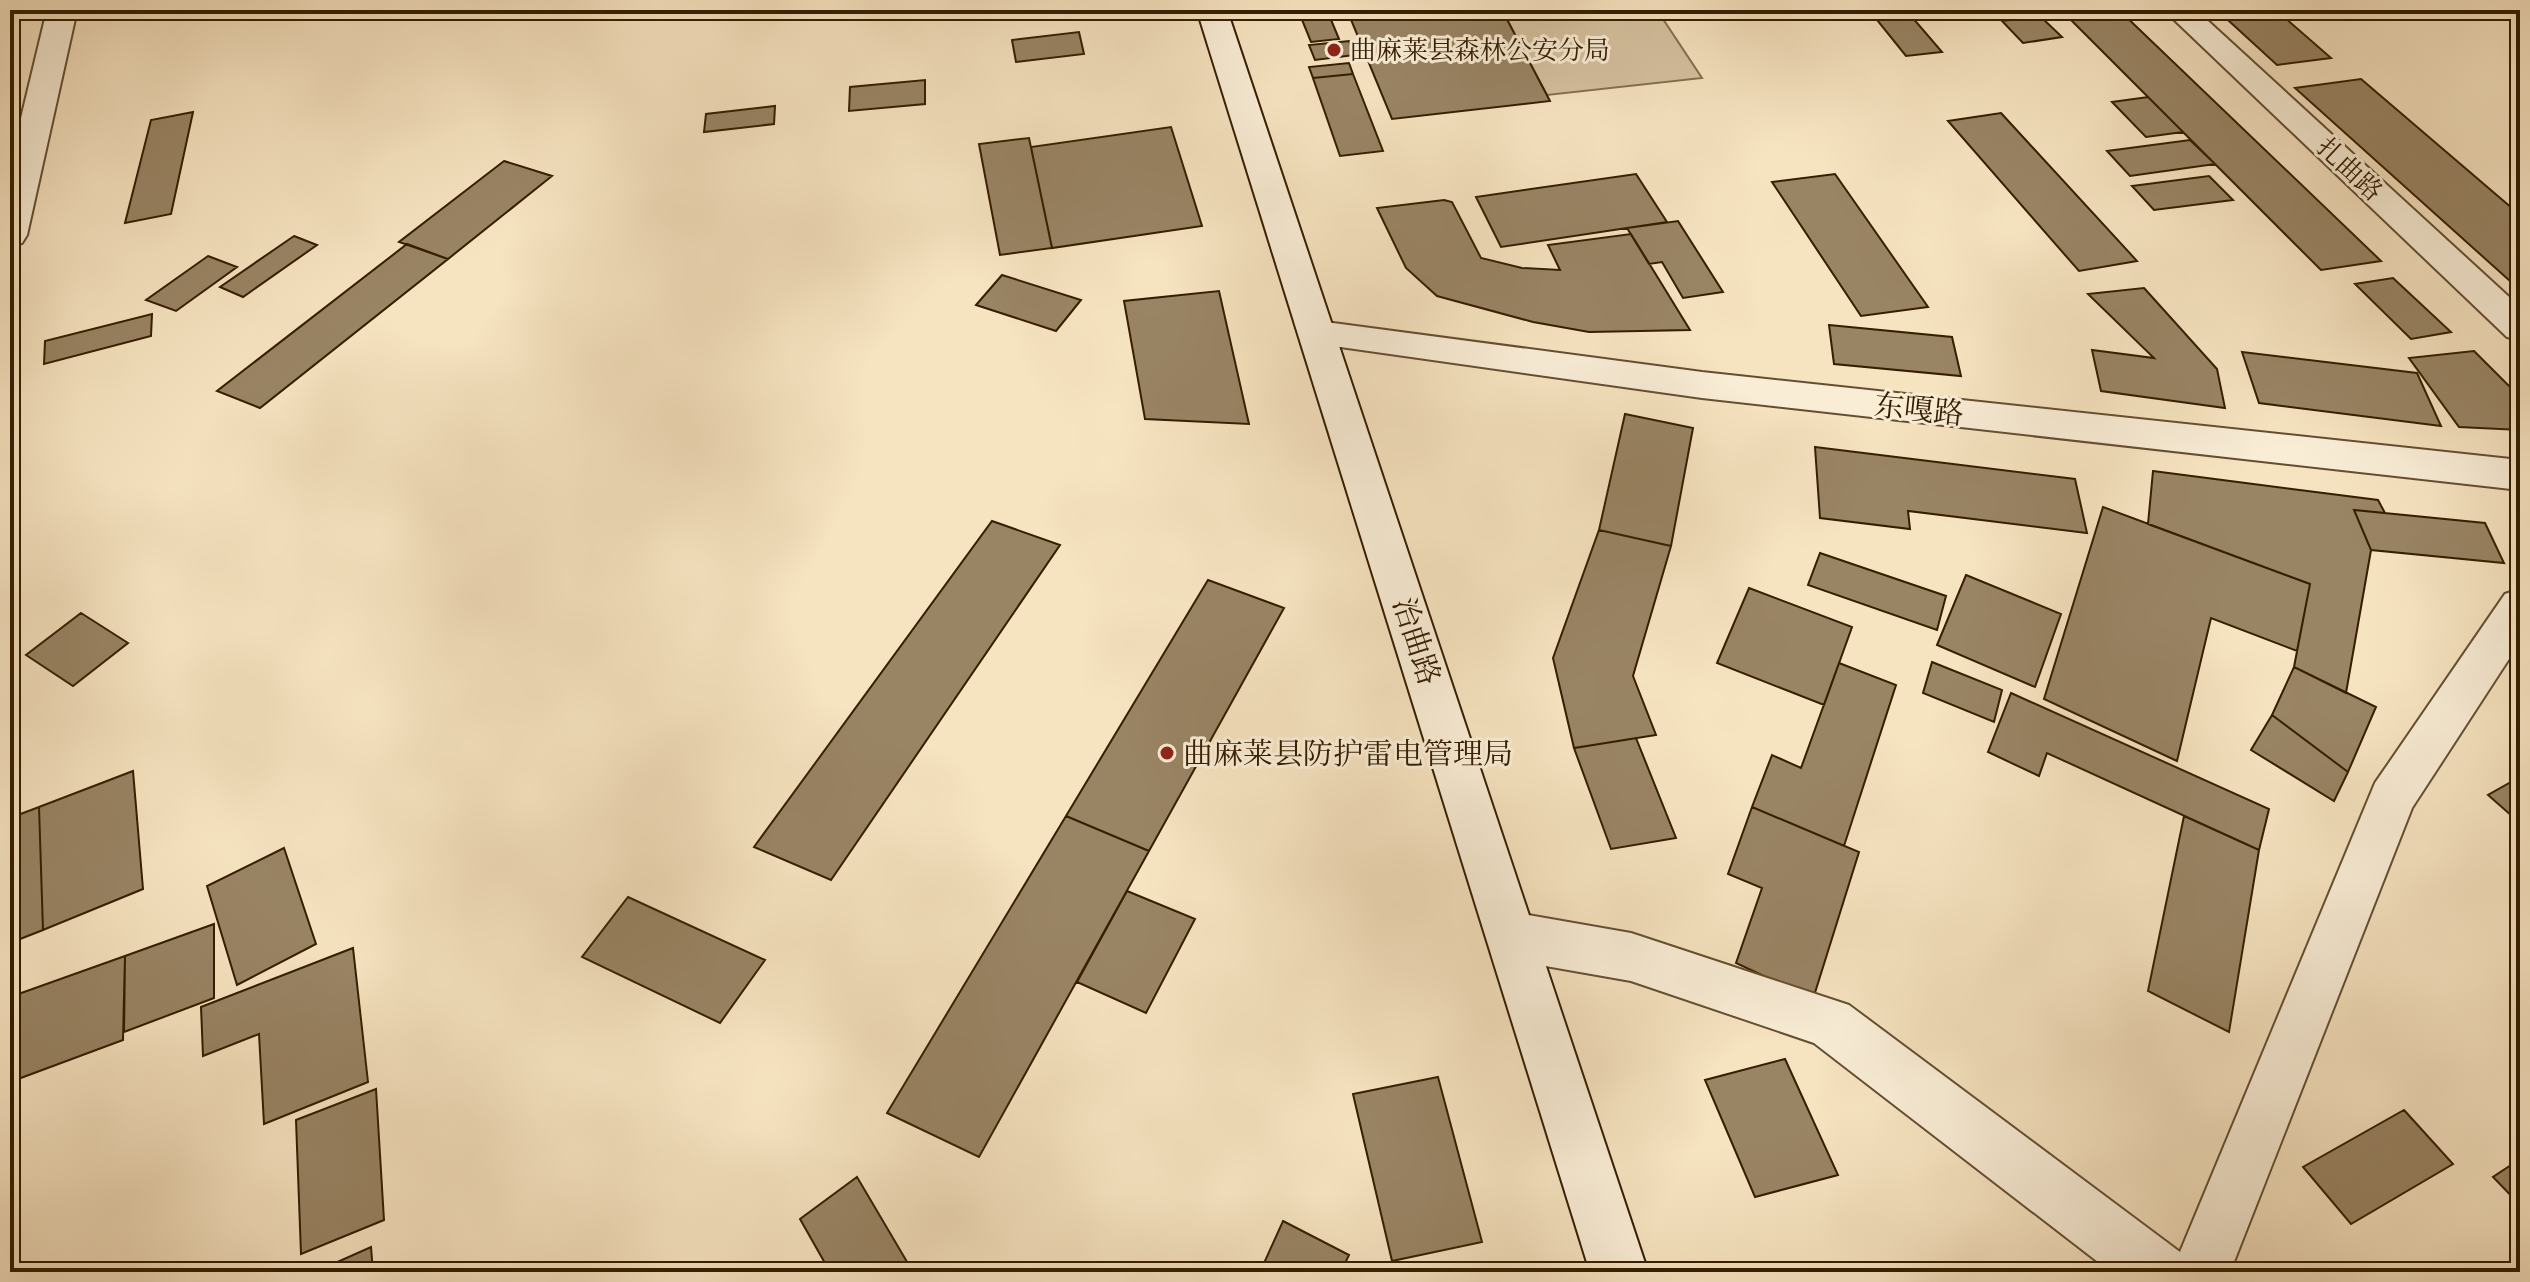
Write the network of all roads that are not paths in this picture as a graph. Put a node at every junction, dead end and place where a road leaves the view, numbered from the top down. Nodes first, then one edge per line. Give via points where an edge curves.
1 (62, 10) edge
2 (1212, 10) edge
3 (2179, 10) edge
4 (10, 235) edge
5 (2520, 328) edge
6 (1318, 333) junction
7 (2520, 475) edge
8 (2520, 606) edge
9 (1511, 936) junction
10 (1619, 1272) edge
11 (2159, 1272) edge
12 (2201, 1272) edge

1 - 4 street
2 - 6 street, 治曲路
3 - 5 street, 扎曲路
6 - 7 street, 东嘎路 via 1702,385
6 - 9 street, 治曲路
8 - 12 street via 2392,798
9 - 10 street, 治曲路
9 - 11 street via 1631,957 1830,1023

